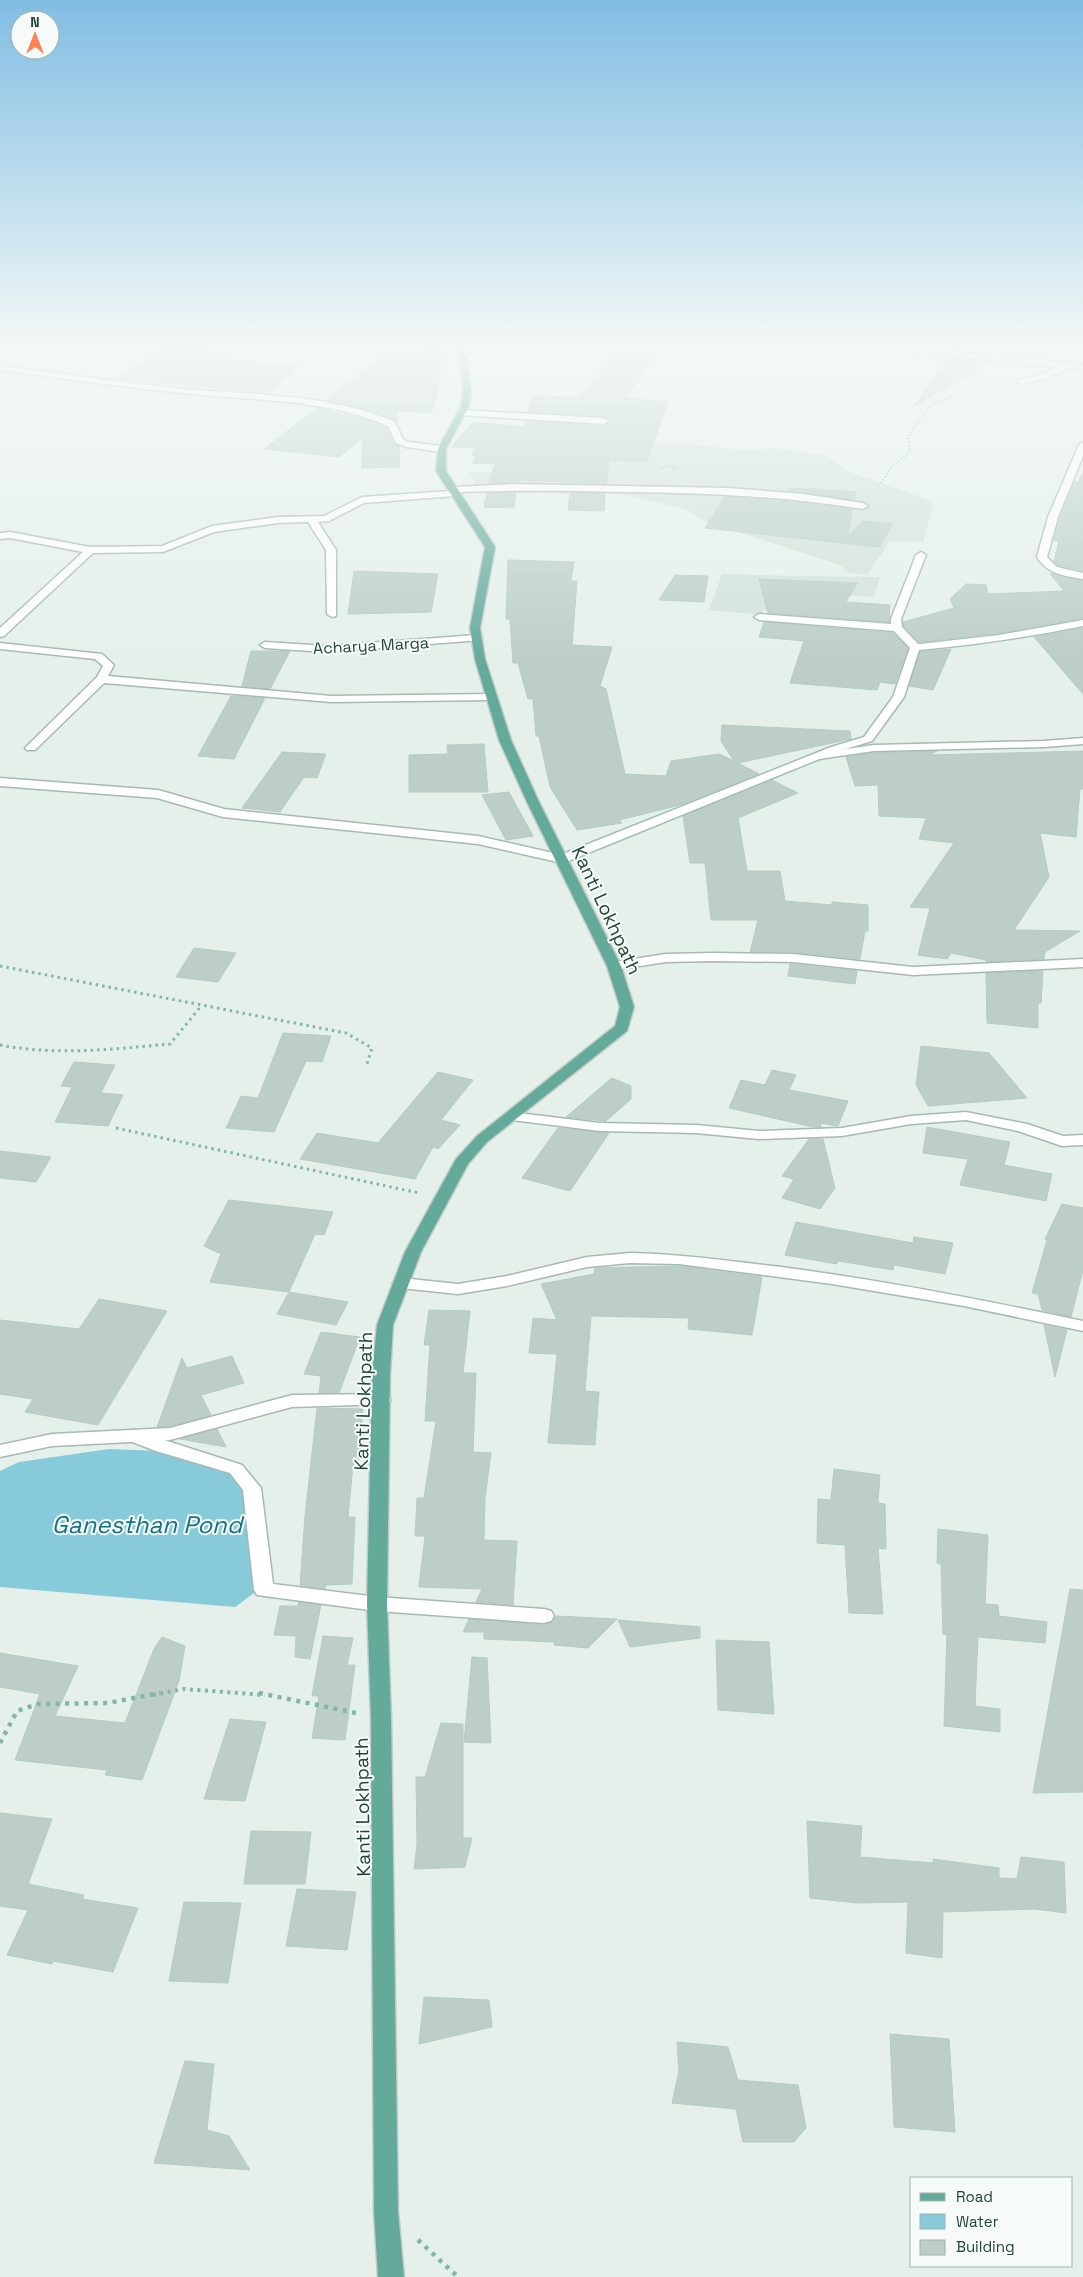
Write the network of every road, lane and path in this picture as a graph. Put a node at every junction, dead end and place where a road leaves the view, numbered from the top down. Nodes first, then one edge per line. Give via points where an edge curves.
1 (442, 450) edge
2 (910, 450) edge
3 (1081, 450) edge
4 (882, 482) dead end
5 (454, 492) junction
6 (863, 506) dead end
7 (311, 519) junction
8 (0, 536) edge
9 (90, 550) junction
10 (921, 555) dead end
11 (1083, 576) edge
12 (332, 614) dead end
13 (759, 617) dead end
14 (1083, 622) edge
15 (897, 628) junction
16 (0, 634) edge
17 (477, 638) junction
18 (265, 644) dead end
19 (0, 646) edge
20 (915, 647) junction
21 (101, 679) junction
22 (491, 697) junction
23 (1083, 741) edge
24 (31, 748) dead end
25 (819, 756) junction
26 (0, 782) edge
27 (562, 860) junction
28 (1083, 963) edge
29 (0, 966) edge
30 (614, 966) junction
31 (202, 1005) junction
32 (0, 1045) edge
33 (367, 1064) dead end
34 (510, 1116) junction
35 (116, 1128) dead end
36 (1083, 1140) edge
37 (441, 1199) junction
38 (401, 1283) junction
39 (1083, 1326) edge
40 (382, 1400) junction
41 (133, 1436) junction
42 (0, 1452) edge
43 (377, 1604) junction
44 (544, 1616) dead end
45 (381, 1718) junction
46 (0, 1743) edge
47 (386, 2212) junction
48 (391, 2277) edge
49 (458, 2277) edge

1 - 5 main road, Kanti Lokhpath via 441,471
2 - 4 path via 890,468
3 - 11 street via 1053,517 1042,557 1044,564 1050,567
5 - 6 street via 513,487 729,491
5 - 7 street via 362,500 326,519
5 - 17 main road, Kanti Lokhpath via 490,547 475,628
7 - 9 street via 212,529 163,549
7 - 12 street via 331,550
8 - 9 street via 10,535
9 - 16 street
10 - 15 street via 896,618
13 - 15 street
14 - 20 street via 969,643
15 - 20 street
17 - 18 street, Acharya Marga via 327,649
17 - 22 main road, Kanti Lokhpath
19 - 21 street via 98,656 109,665
20 - 25 street via 898,698 868,739
21 - 22 street via 332,699
21 - 24 street
22 - 27 main road, Kanti Lokhpath via 504,740
23 - 25 street via 874,748
25 - 27 street
26 - 27 street via 158,794 223,813 478,840
27 - 30 main road, Kanti Lokhpath
28 - 30 street via 913,972 793,958 713,957 666,958
29 - 31 path
30 - 34 main road, Kanti Lokhpath via 627,1007 622,1028
31 - 32 path via 170,1044 82,1052 25,1051
31 - 33 path via 346,1033 372,1048
34 - 36 street via 600,1127 696,1129 759,1135 842,1132 911,1120 966,1116 1022,1127 1062,1141
34 - 37 main road, Kanti Lokhpath via 461,1162
35 - 37 path
37 - 38 main road, Kanti Lokhpath
38 - 39 street via 458,1289 587,1262 630,1258 679,1259 832,1279
38 - 40 main road, Kanti Lokhpath via 385,1325
40 - 41 street via 292,1401 170,1434
40 - 43 main road, Kanti Lokhpath
41 - 42 street via 52,1440
41 - 43 street via 236,1468 252,1488 264,1590
43 - 44 street
43 - 45 main road, Kanti Lokhpath
45 - 46 path via 257,1693 184,1689 108,1703 38,1704 16,1711
45 - 47 main road, Kanti Lokhpath
47 - 48 main road, Kanti Lokhpath
47 - 49 path

